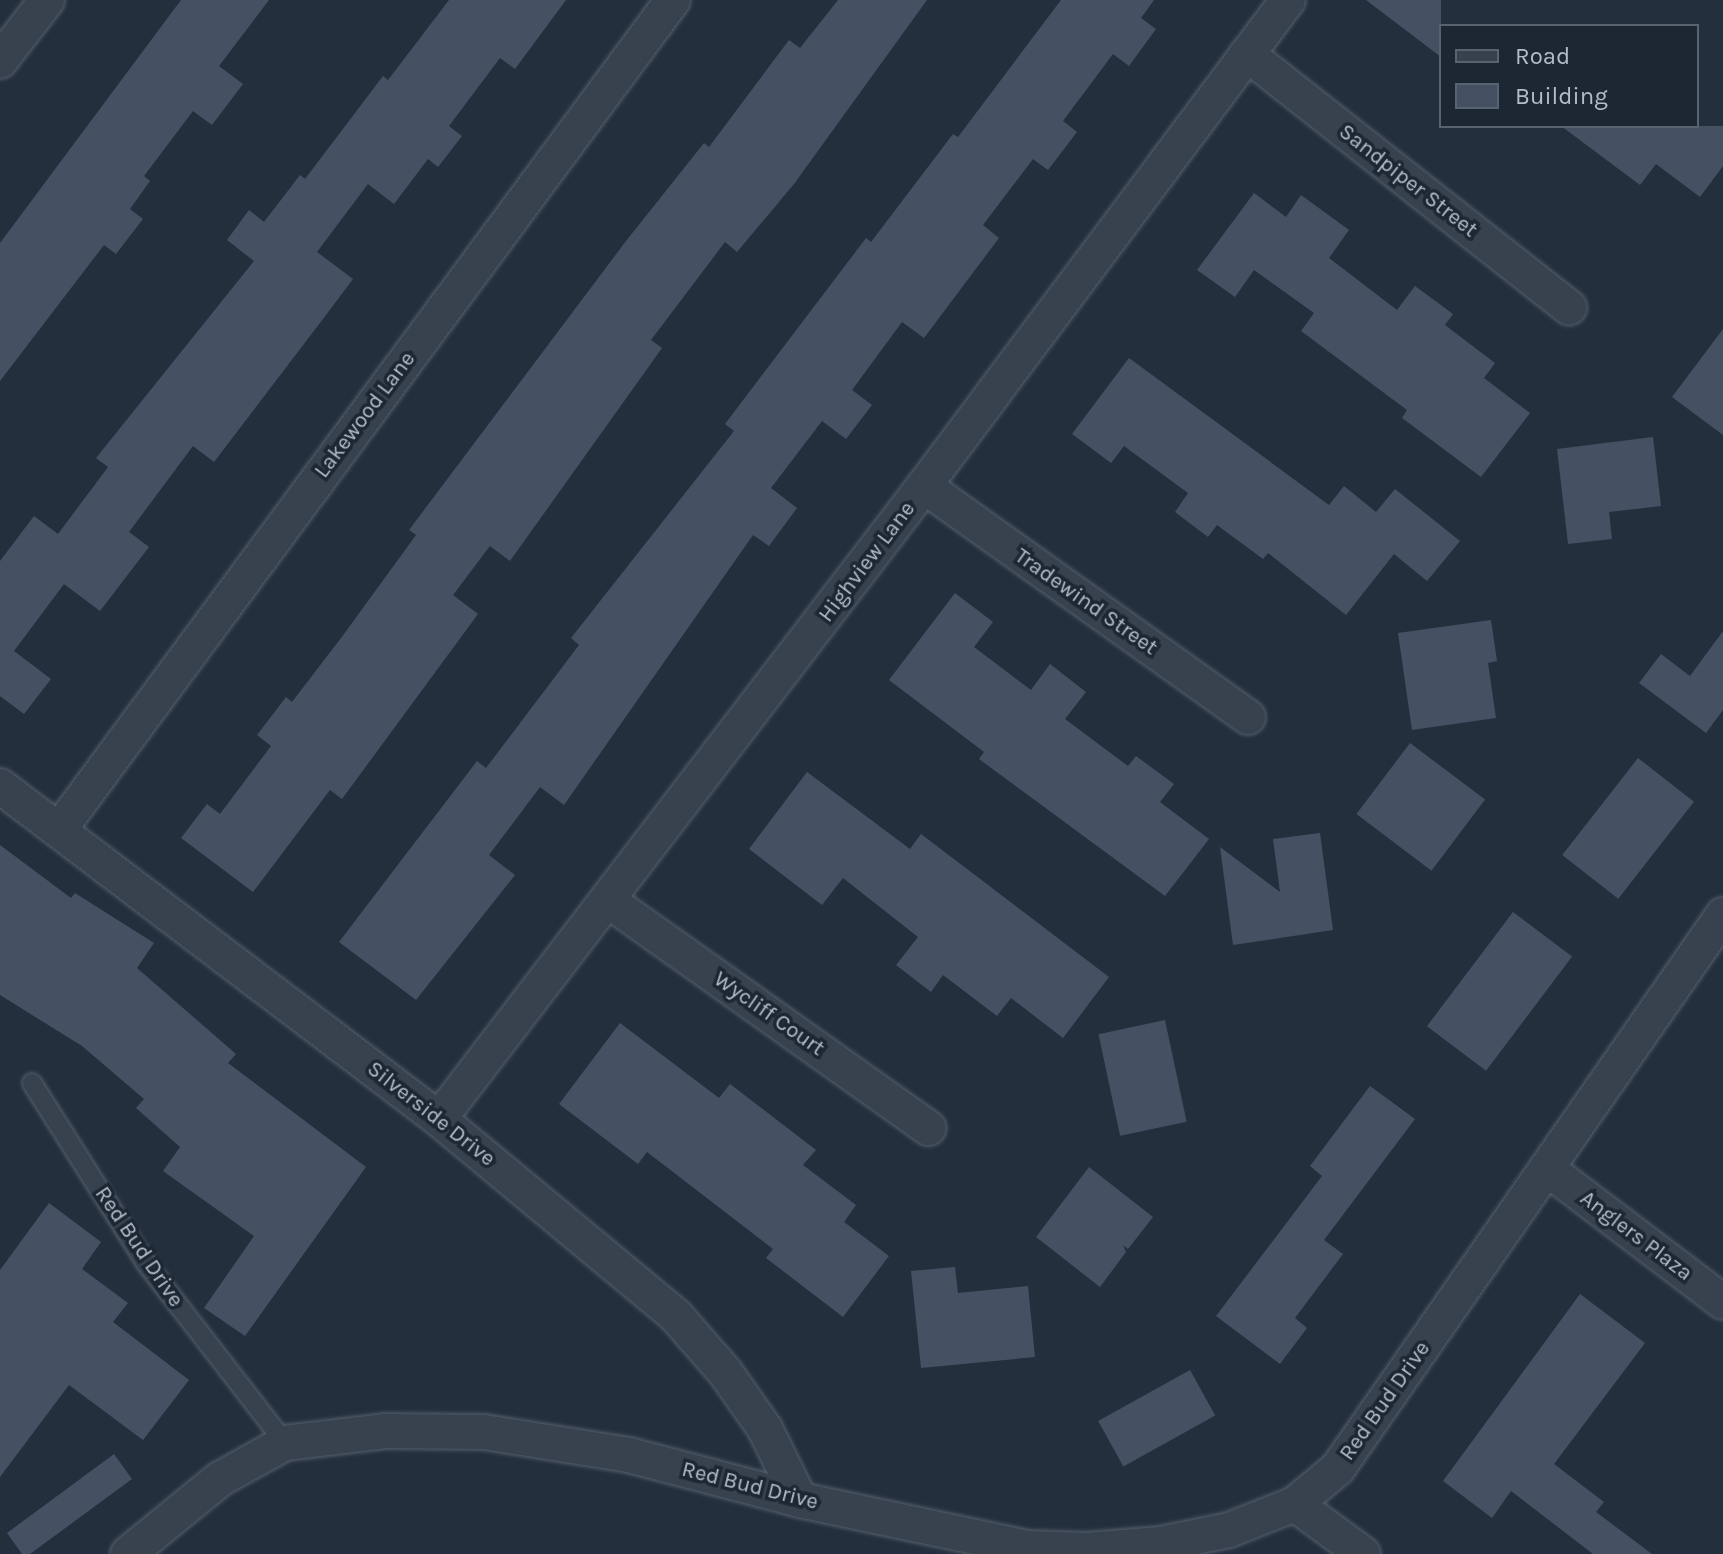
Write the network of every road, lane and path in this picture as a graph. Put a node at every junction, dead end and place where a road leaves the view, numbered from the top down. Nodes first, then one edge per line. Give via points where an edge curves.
1 (47, 0) edge
2 (673, 0) edge
3 (1288, 0) edge
4 (1247, 54) junction
5 (0, 61) edge
6 (1569, 307) dead end
7 (924, 486) junction
8 (1248, 717) dead end
9 (0, 786) edge
10 (59, 830) junction
11 (609, 901) junction
12 (1723, 915) edge
13 (32, 1083) dead end
14 (439, 1119) junction
15 (929, 1128) dead end
16 (1549, 1170) junction
17 (1723, 1302) edge
18 (285, 1443) junction
19 (800, 1500) junction
20 (1295, 1504) junction
21 (128, 1554) edge
22 (1363, 1554) edge

1 - 5 street
2 - 10 street, Lakewood Lane
3 - 4 street, Highview Lane
4 - 6 street, Sandpiper Street
4 - 7 street, Highview Lane
7 - 8 street, Tradewind Street
7 - 11 street, Highview Lane
9 - 10 street, Silverside Drive
10 - 14 street, Silverside Drive
11 - 14 street, Highview Lane
11 - 15 street, Wycliff Court
12 - 16 street, Red Bud Drive
13 - 18 lane, Red Bud Drive via 145,1262
14 - 19 street, Silverside Drive via 676,1316 757,1418
16 - 17 street, Anglers Plaza
16 - 20 street, Red Bud Drive via 1338,1468
18 - 19 street, Red Bud Drive via 385,1431 484,1432 629,1455
18 - 21 street, Red Bud Drive via 220,1479
19 - 20 street, Red Bud Drive via 1027,1548 1087,1550 1161,1544 1229,1530
20 - 22 street

